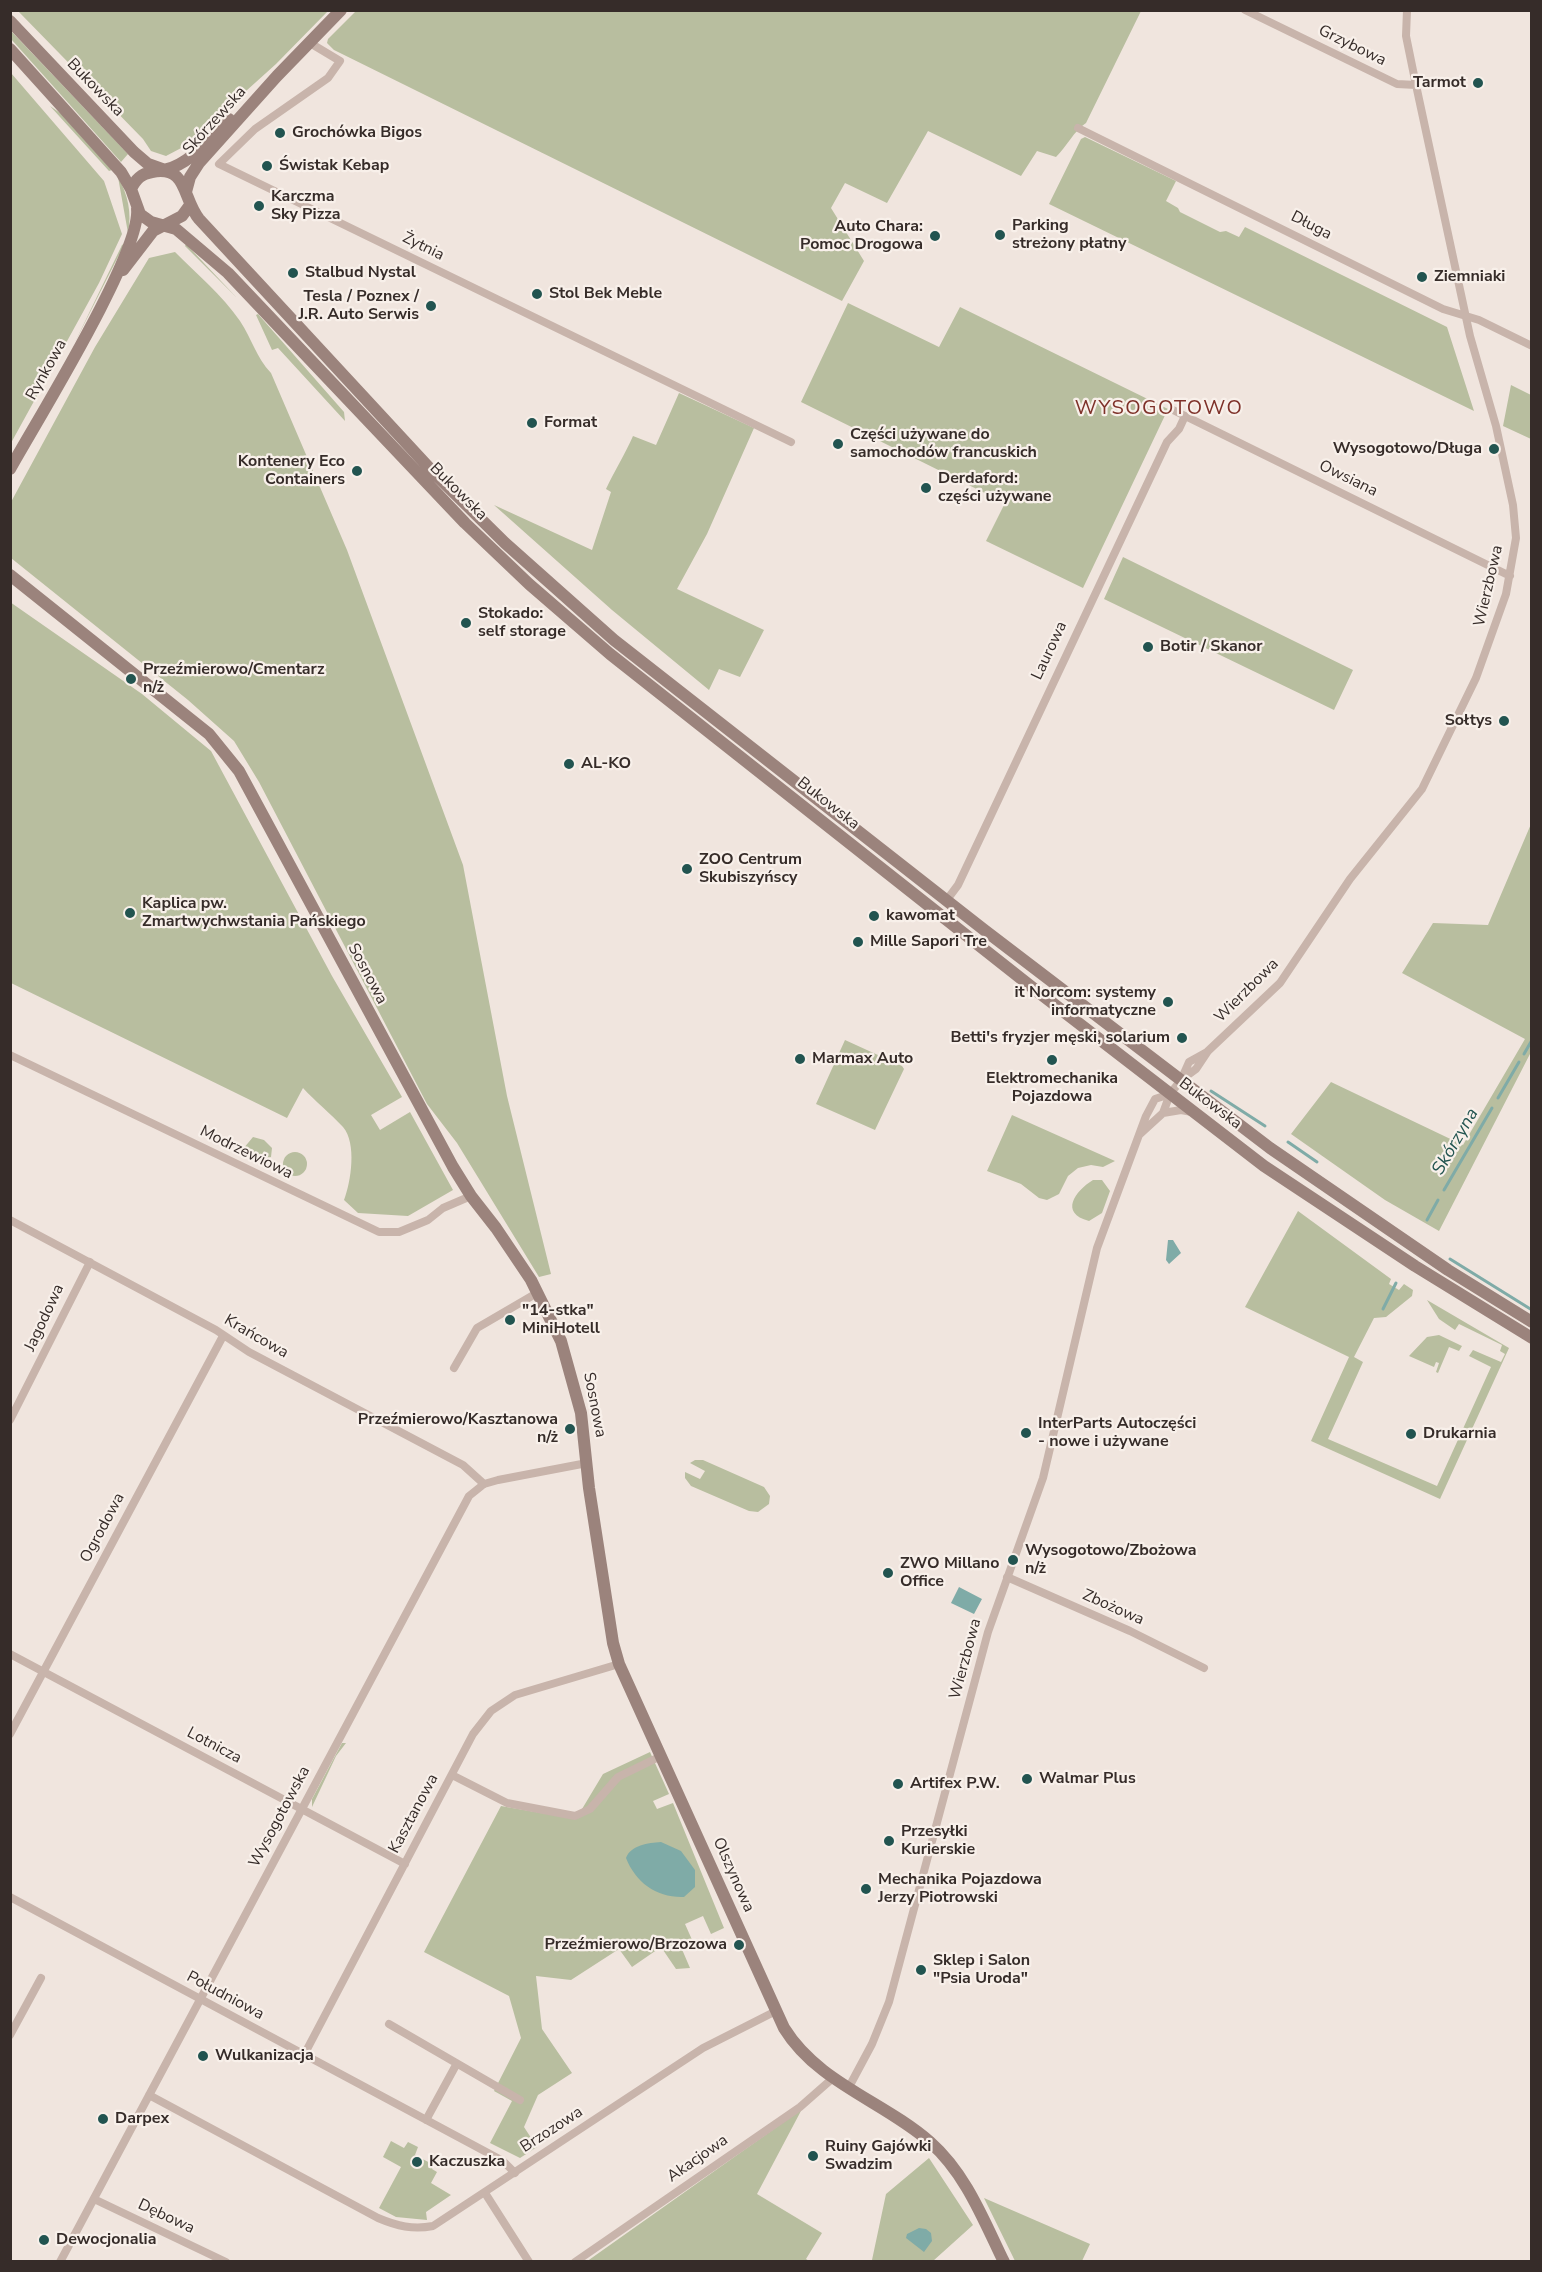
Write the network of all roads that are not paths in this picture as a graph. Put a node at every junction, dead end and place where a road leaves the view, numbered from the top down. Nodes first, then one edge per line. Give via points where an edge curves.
1 (341, 10) edge
2 (1245, 10) edge
3 (1407, 10) edge
4 (10, 21) edge
5 (310, 43) junction
6 (10, 49) edge
7 (277, 76) junction
8 (1416, 85) junction
9 (1078, 128) dead end
10 (163, 169) junction
11 (132, 189) junction
12 (186, 192) junction
13 (190, 205) junction
14 (137, 208) junction
15 (165, 224) junction
16 (112, 286) junction
17 (1466, 316) junction
18 (1532, 346) edge
19 (1173, 410) dead end
20 (1185, 416) junction
21 (791, 442) dead end
22 (10, 469) edge
23 (10, 575) edge
24 (1510, 576) junction
25 (946, 901) junction
26 (10, 1055) edge
27 (1181, 1080) junction
28 (1170, 1094) junction
29 (1192, 1112) junction
30 (1163, 1113) junction
31 (1140, 1134) junction
32 (471, 1196) junction
33 (10, 1220) edge
34 (90, 1262) junction
35 (537, 1293) junction
36 (1532, 1322) edge
37 (222, 1336) junction
38 (1532, 1338) edge
39 (454, 1368) dead end
40 (10, 1420) edge
41 (587, 1464) junction
42 (484, 1484) junction
43 (1007, 1577) junction
44 (10, 1654) edge
45 (619, 1664) junction
46 (1204, 1668) dead end
47 (43, 1672) junction
48 (10, 1734) edge
49 (661, 1756) junction
50 (452, 1775) junction
51 (301, 1809) junction
52 (405, 1864) junction
53 (10, 1898) edge
54 (41, 1978) dead end
55 (200, 1999) junction
56 (776, 2011) junction
57 (389, 2025) dead end
58 (10, 2035) edge
59 (304, 2055) junction
60 (456, 2065) junction
61 (833, 2078) junction
62 (849, 2087) junction
63 (149, 2095) junction
64 (520, 2100) dead end
65 (426, 2120) junction
66 (515, 2173) junction
67 (485, 2193) junction
68 (94, 2199) junction
69 (60, 2262) edge
70 (226, 2262) edge
71 (529, 2262) edge
72 (575, 2262) edge
73 (1004, 2262) edge

1 - 5 main road, Skórzewska
2 - 8 street, Grzybowa via 1397,84
3 - 8 street, Wierzbowa via 1406,36
4 - 10 main road, Bukowska via 135,152 148,164
5 - 7 main road, Skórzewska
5 - 21 street, Żytnia via 340,60 332,74 255,129 219,164
6 - 11 main road via 97,144
7 - 10 main road, Skórzewska via 187,159
7 - 12 main road, Skórzewska via 196,167
8 - 17 street, Wierzbowa
9 - 17 street, Długa via 1443,309
10 - 11 main road via 141,175
10 - 12 main road via 179,179
11 - 14 main road
12 - 13 main road
13 - 15 main road via 182,216
13 - 25 main road, Bukowska via 242,267 412,450 531,567 640,661
14 - 15 main road via 149,221
14 - 16 main road, Rynkowa via 137,224
15 - 16 main road, Rynkowa via 149,234
15 - 28 main road, Bukowska via 236,282 439,497 563,614
16 - 22 main road, Rynkowa
17 - 18 street, Długa
17 - 24 street, Wierzbowa via 1513,505 1516,538
19 - 20 street, Owsiana
20 - 24 street, Owsiana
20 - 25 street, Laurowa via 1167,442 958,885
23 - 32 main road, Sosnowa via 201,727 227,753
24 - 27 street, Wierzbowa via 1483,662 1422,789 1350,879 1284,978 1208,1051 1189,1062
25 - 27 main road, Bukowska
26 - 32 street, Modrzewiowa via 379,1232 392,1233 428,1221 443,1208
27 - 28 street, Wierzbowa
27 - 36 main road, Bukowska via 1336,1194
28 - 29 main road, Bukowska
28 - 30 street, Wierzbowa
28 - 31 street, Wierzbowa via 1155,1099
29 - 30 street
29 - 38 main road, Bukowska via 1317,1202
30 - 31 street, Wierzbowa
31 - 43 street, Wierzbowa via 1097,1248 1043,1478
32 - 35 main road, Sosnowa via 496,1227
33 - 34 street, Krańcowa
34 - 37 street, Krańcowa
34 - 40 street, Jagodowa
35 - 39 street via 477,1328
35 - 41 main road, Sosnowa via 561,1341 578,1396
37 - 42 street, Krańcowa via 464,1465
37 - 47 street, Ogrodowa
41 - 42 street
41 - 45 main road, Olszynowa
42 - 51 street, Wysogotowska via 469,1496 459,1513
43 - 46 street, Zbożowa
43 - 62 street, Wierzbowa via 988,1632 889,2002
44 - 47 street, Lotnicza
45 - 49 main road, Olszynowa
45 - 50 street, Kasztanowa via 528,1689 491,1711 473,1734
47 - 48 street, Ogrodowa
47 - 51 street, Lotnicza
49 - 50 street via 618,1777 590,1809 575,1816 507,1803
49 - 56 main road, Olszynowa
50 - 52 street, Kasztanowa
51 - 52 street, Lotnicza
51 - 55 street, Wysogotowska
52 - 59 street, Kasztanowa
53 - 55 street, Południowa
54 - 58 street
55 - 59 street, Południowa
55 - 63 street, Wysogotowska
56 - 61 main road, Olszynowa via 801,2052
56 - 66 street, Brzozowa via 703,2048
57 - 60 street
59 - 65 street, Południowa
60 - 64 street
60 - 65 street
61 - 62 main road, Olszynowa
61 - 72 street, Akacjowa via 800,2107
62 - 73 main road, Olszynowa via 941,2152 963,2179
63 - 67 street, Brzozowa via 391,2224 406,2228 433,2226
63 - 68 street, Wysogotowska
65 - 66 street, Południowa via 503,2161
66 - 67 street, Brzozowa
67 - 71 street
68 - 69 street, Wysogotowska
68 - 70 street, Dębowa

